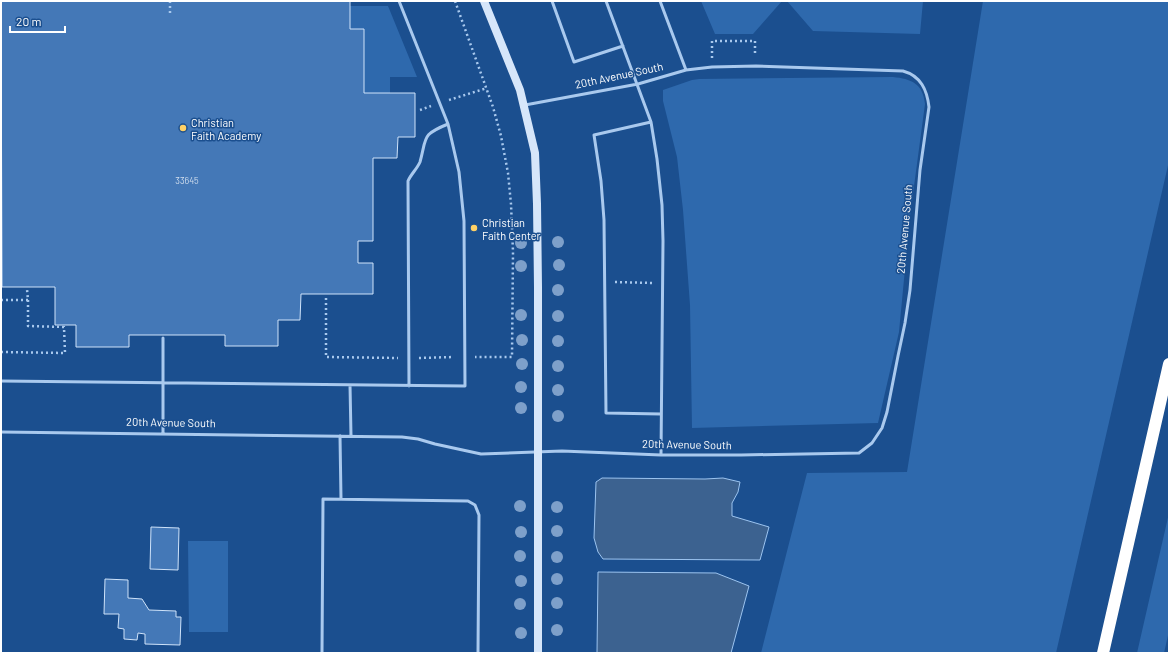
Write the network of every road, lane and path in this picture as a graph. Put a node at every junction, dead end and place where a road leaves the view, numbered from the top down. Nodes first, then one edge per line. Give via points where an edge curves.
1 (170, 1) edge
2 (399, 1) edge
3 (455, 1) edge
4 (484, 1) edge
5 (552, 1) edge
6 (606, 1) edge
7 (660, 1) edge
8 (170, 16) dead end
9 (623, 46) junction
10 (756, 66) junction
11 (712, 67) junction
12 (686, 70) junction
13 (638, 84) junction
14 (487, 88) junction
15 (440, 103) junction
16 (524, 105) junction
17 (420, 110) dead end
18 (651, 122) junction
19 (448, 124) junction
20 (604, 282) junction
21 (663, 283) junction
22 (27, 289) dead end
23 (1, 300) edge
24 (28, 300) junction
25 (163, 338) dead end
26 (1, 352) edge
27 (512, 357) dead end
28 (1169, 364) edge
29 (1, 381) edge
30 (163, 383) junction
31 (350, 385) junction
32 (409, 386) junction
33 (661, 414) junction
34 (1, 432) edge
35 (163, 433) junction
36 (340, 436) junction
37 (351, 436) junction
38 (539, 451) junction
39 (661, 455) junction
40 (341, 499) junction
41 (322, 653) edge
42 (478, 653) edge
43 (538, 653) edge
44 (1103, 653) edge

1 - 8 path
2 - 15 lane
3 - 14 path
4 - 16 street
5 - 9 lane via 574,62
6 - 9 lane
7 - 12 lane
9 - 13 lane
10 - 11 lane, 20th Avenue South
10 - 11 path via 755,41 712,41
10 - 39 lane, 20th Avenue South via 903,71 911,73 924,87 928,97 929,108 920,170 910,290 887,412 882,428 872,443 859,453
11 - 12 lane, 20th Avenue South
12 - 13 lane, 20th Avenue South
13 - 16 lane, 20th Avenue South
13 - 18 lane
14 - 15 path
14 - 27 path via 501,136 511,204
15 - 17 path
15 - 19 lane
16 - 38 street via 535,153 537,196
18 - 20 lane via 594,135 604,220
18 - 21 lane via 662,205
19 - 32 lane via 428,134 423,144 420,163 408,181
19 - 32 lane via 463,202 465,386
20 - 21 path
20 - 33 lane via 606,412
21 - 33 lane
22 - 24 path
23 - 24 path
24 - 26 path via 28,326 64,327 65,353
25 - 30 lane
28 - 44 highway
29 - 30 lane
30 - 31 lane
30 - 35 lane
31 - 32 lane
31 - 37 lane
33 - 39 lane
34 - 35 lane, 20th Avenue South
35 - 36 lane, 20th Avenue South
36 - 37 lane, 20th Avenue South
36 - 40 lane
37 - 38 lane, 20th Avenue South via 418,439 480,454
38 - 39 lane, 20th Avenue South
38 - 43 street
40 - 41 lane via 323,499
40 - 42 lane via 468,501 475,505 479,515

